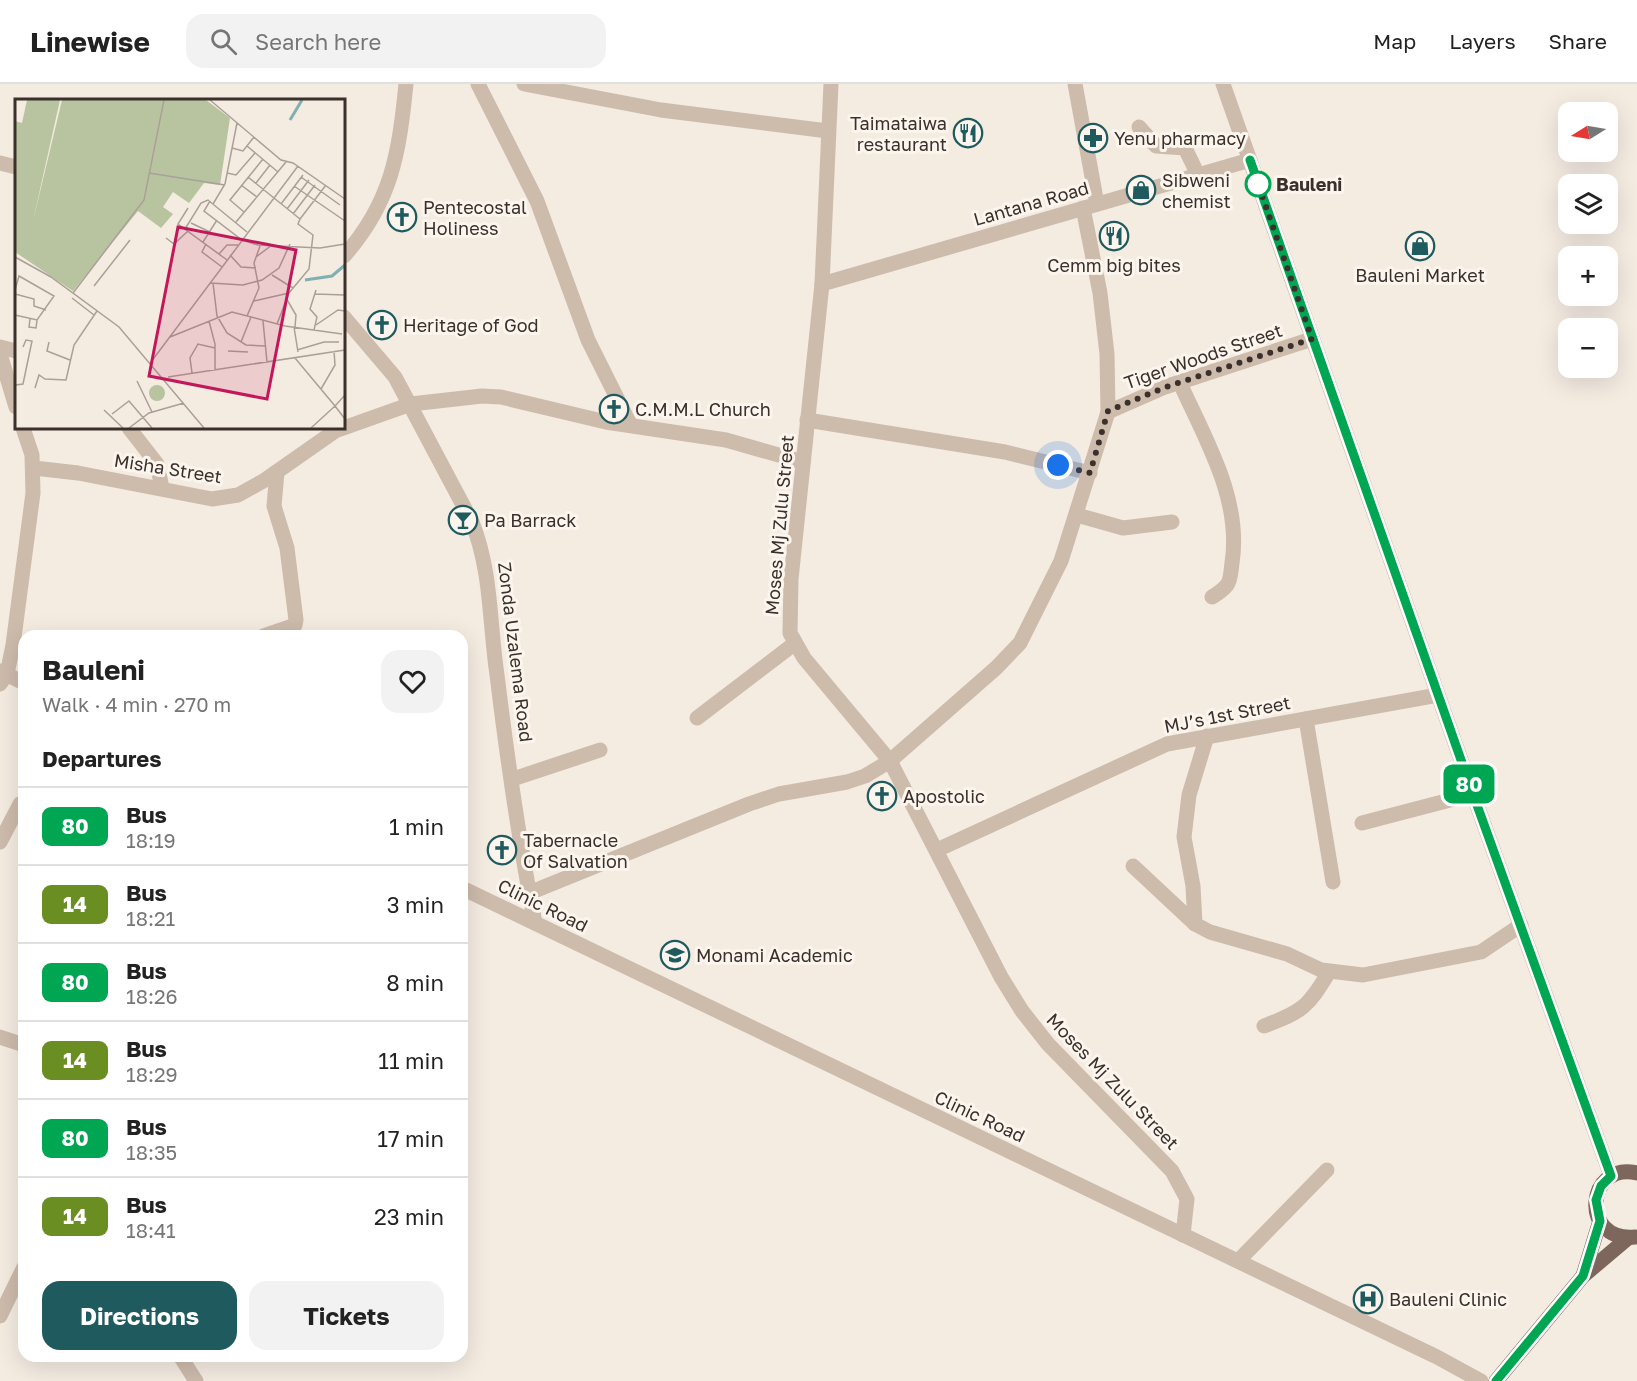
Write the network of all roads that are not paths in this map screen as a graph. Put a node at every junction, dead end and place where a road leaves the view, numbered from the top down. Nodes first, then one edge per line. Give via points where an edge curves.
1 (406, 84) edge
2 (477, 84) edge
3 (831, 84) edge
4 (1075, 84) edge
5 (1223, 84) edge
6 (534, 85) edge
7 (1139, 127) dead end
8 (828, 131) junction
9 (1250, 160) junction
10 (0, 163) edge
11 (15, 167) edge
12 (1198, 175) junction
13 (1090, 206) junction
14 (345, 255) edge
15 (822, 284) junction
16 (345, 318) edge
17 (1312, 339) junction
18 (0, 347) edge
19 (15, 351) edge
20 (0, 354) edge
21 (1180, 382) junction
22 (15, 404) edge
23 (411, 405) junction
24 (1108, 411) junction
25 (807, 420) junction
26 (630, 424) junction
27 (345, 428) edge
28 (23, 429) edge
29 (130, 429) edge
30 (341, 429) edge
31 (803, 462) junction
32 (34, 468) junction
33 (277, 472) junction
34 (1090, 473) junction
35 (162, 488) junction
36 (1077, 515) junction
37 (1172, 522) dead end
38 (1212, 597) dead end
39 (283, 630) edge
40 (794, 644) junction
41 (2, 676) edge
42 (18, 680) edge
43 (1438, 695) junction
44 (697, 718) dead end
45 (1305, 718) junction
46 (1207, 736) junction
47 (600, 750) dead end
48 (890, 760) junction
49 (513, 779) junction
50 (1473, 794) junction
51 (18, 808) edge
52 (1362, 823) dead end
53 (0, 842) edge
54 (937, 850) junction
55 (1133, 866) dead end
56 (1333, 882) dead end
57 (468, 891) edge
58 (529, 892) junction
59 (535, 922) junction
60 (1194, 924) junction
61 (1521, 925) junction
62 (1329, 972) junction
63 (1264, 1026) dead end
64 (0, 1036) edge
65 (18, 1043) edge
66 (1327, 1170) dead end
67 (1637, 1173) edge
68 (1611, 1176) junction
69 (1600, 1221) junction
70 (1183, 1235) junction
71 (1633, 1237) edge
72 (1238, 1261) junction
73 (18, 1274) edge
74 (1583, 1276) junction
75 (5, 1290) edge
76 (0, 1316) edge
77 (184, 1362) edge
78 (196, 1381) edge
79 (1481, 1381) edge
80 (1496, 1381) edge

1 - 14 street via 396,163 361,235
2 - 26 street via 537,201 588,340
3 - 8 street, Moses Mj Zulu Street
4 - 13 street
5 - 9 street
6 - 8 street via 661,110
7 - 12 street via 1156,146 1185,148
8 - 15 street, Moses Mj Zulu Street
9 - 12 street, Lantana Road
9 - 17 street
10 - 11 street
12 - 13 street, Lantana Road
13 - 15 street, Lantana Road
13 - 24 street via 1107,354
15 - 25 street, Moses Mj Zulu Street
16 - 23 street, Zonda Uzalema Road via 395,377
17 - 21 street, Tiger Woods Street
17 - 43 street
18 - 19 street
20 - 22 street
21 - 24 street, Tiger Woods Street
21 - 38 street via 1226,487 1233,525 1234,550 1228,585
23 - 26 street, Misha Street via 501,397
23 - 27 street, Misha Street
23 - 49 street, Zonda Uzalema Road via 480,543 488,573 496,673
24 - 34 street
25 - 31 street, Moses Mj Zulu Street
25 - 34 street via 1005,452
26 - 31 street, Misha Street via 726,440
28 - 32 street
29 - 35 street via 158,464
30 - 33 street, Misha Street
31 - 40 street, Moses Mj Zulu Street via 789,617
32 - 35 street, Misha Street
32 - 41 street via 27,548
33 - 35 street, Misha Street via 225,499
33 - 39 street via 274,506 287,548 296,620
34 - 36 street
36 - 37 street via 1123,528
36 - 48 street via 1061,561 1020,643
40 - 44 street
40 - 48 street, Moses Mj Zulu Street
41 - 42 street
43 - 45 street, MJ’s 1st Street
43 - 50 street
45 - 46 street, MJ’s 1st Street
45 - 56 street
46 - 54 street, MJ’s 1st Street via 1167,744 1140,755
46 - 60 street via 1189,795 1184,837 1193,886
47 - 49 street
48 - 54 street, Moses Mj Zulu Street
48 - 58 street via 847,782 779,794 749,804
49 - 58 street, Zonda Uzalema Road
50 - 52 street
50 - 61 street
51 - 53 street
54 - 70 street, Moses Mj Zulu Street via 1022,1011 1048,1044 1173,1171 1182,1185 1187,1199
55 - 60 street
57 - 59 street, Clinic Road
58 - 59 street, Zonda Uzalema Road
59 - 70 street, Clinic Road
60 - 62 street
61 - 62 street via 1481,952 1363,975
61 - 68 street
62 - 63 street via 1302,1010
64 - 65 street
66 - 72 street
67 - 68 main road via 1626,1171
68 - 69 main road via 1601,1186 1596,1200
69 - 71 main road via 1609,1232
69 - 74 main road
70 - 72 street, Clinic Road
71 - 74 main road
72 - 79 street, Clinic Road
73 - 75 street
74 - 80 main road
75 - 76 street
77 - 78 street

